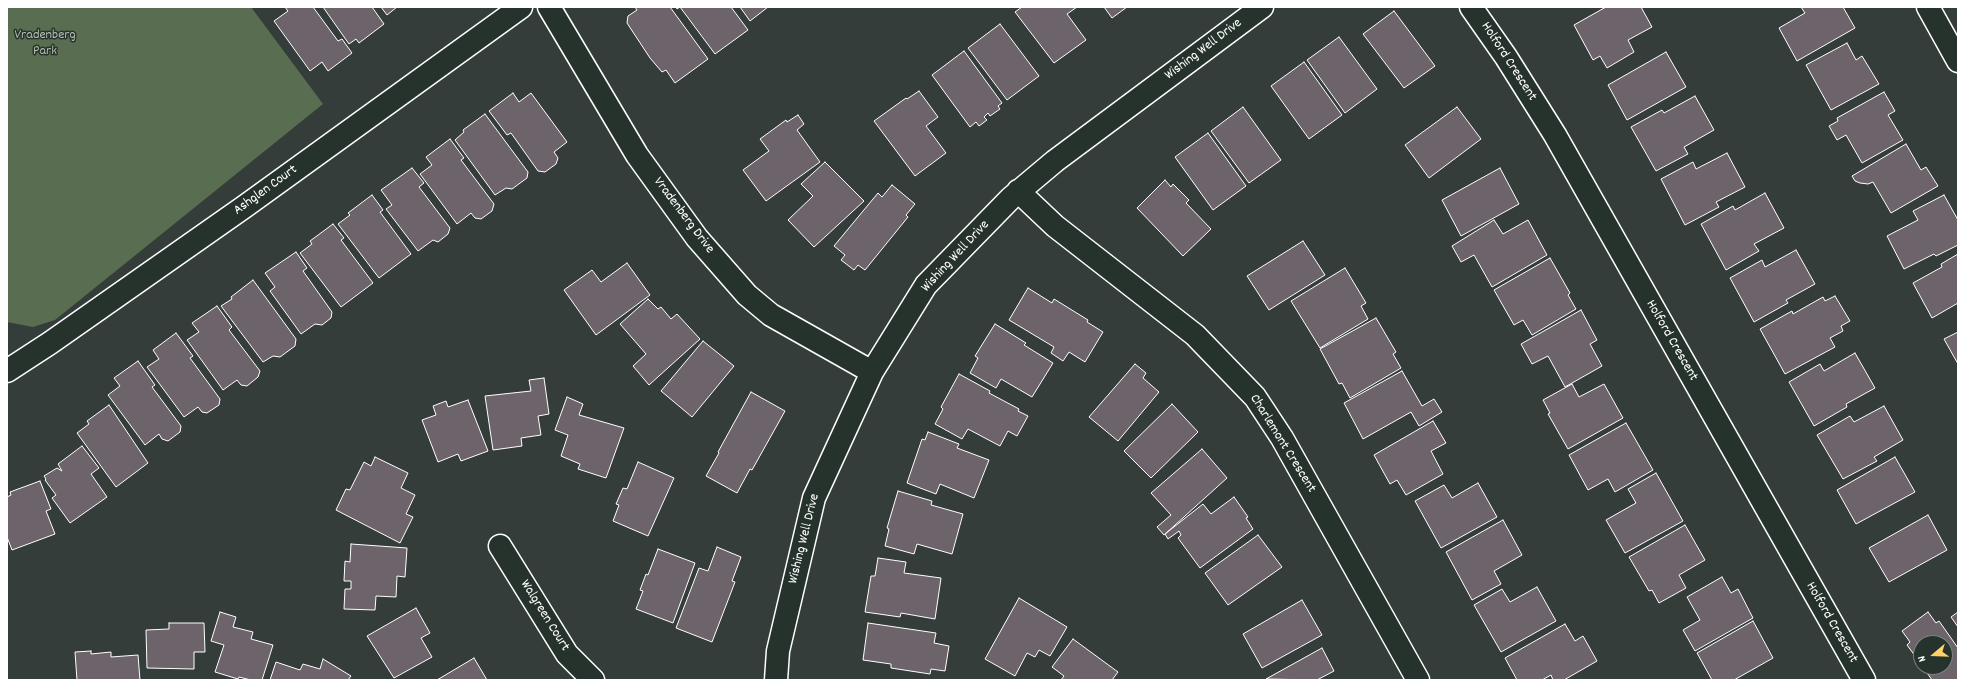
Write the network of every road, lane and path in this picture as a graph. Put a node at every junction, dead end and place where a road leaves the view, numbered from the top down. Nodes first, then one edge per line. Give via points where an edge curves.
1 (521, 7) edge
2 (549, 7) edge
3 (1262, 7) edge
4 (1471, 7) edge
5 (1928, 7) edge
6 (1958, 61) edge
7 (1018, 191) junction
8 (7, 370) edge
9 (872, 372) junction
10 (500, 546) dead end
11 (594, 680) edge
12 (776, 680) edge
13 (1418, 680) edge
14 (1864, 680) edge

1 - 8 street, Ashglen Court via 244,207 50,343
2 - 9 street, Vradenberg Drive via 637,155 697,238 747,295 772,315
3 - 7 street, Wishing Well Drive
4 - 14 street, Holford Crescent via 1555,135
5 - 6 street
7 - 9 street, Wishing Well Drive via 926,286
7 - 13 street, Charlemont Crescent via 1054,226 1195,335 1255,397 1282,438
9 - 12 street, Wishing Well Drive via 814,498 778,651
10 - 11 street, Walgreen Court via 567,654

